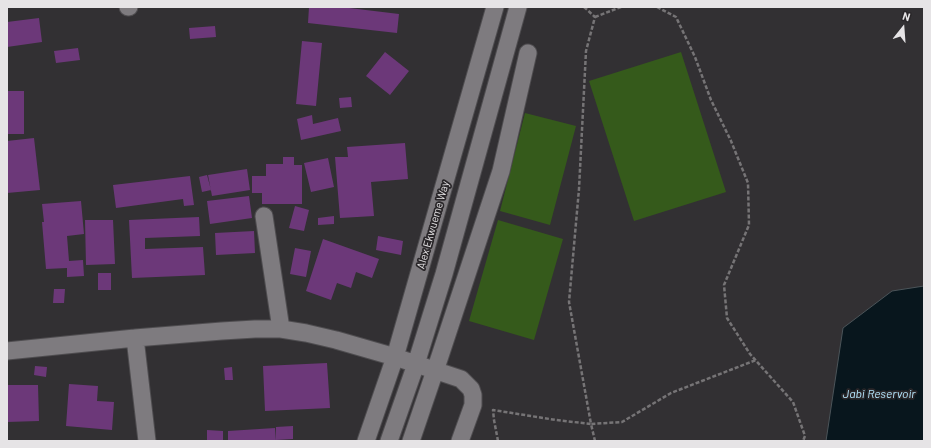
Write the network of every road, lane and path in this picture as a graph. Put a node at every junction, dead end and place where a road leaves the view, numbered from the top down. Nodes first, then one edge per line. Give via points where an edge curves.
1 (495, 7) edge
2 (518, 7) edge
3 (584, 7) edge
4 (621, 7) edge
5 (657, 7) edge
6 (595, 17) junction
7 (528, 53) dead end
8 (264, 216) dead end
9 (281, 329) junction
10 (135, 338) junction
11 (7, 351) edge
12 (395, 357) junction
13 (756, 360) junction
14 (416, 364) junction
15 (436, 370) junction
16 (591, 424) junction
17 (147, 441) edge
18 (366, 441) edge
19 (389, 441) edge
20 (411, 441) edge
21 (460, 441) edge
22 (498, 441) edge
23 (595, 441) edge
24 (803, 441) edge

1 - 12 street, Alex Ekwueme Way
2 - 14 street via 444,274
3 - 6 path
4 - 6 path
5 - 13 path via 676,17 748,183 749,225 724,285 727,318
6 - 16 path via 586,51 579,189 569,302
7 - 15 street via 501,171
8 - 9 street
9 - 10 street via 222,330
9 - 12 street via 306,332
10 - 11 street
10 - 17 street
12 - 14 street
12 - 18 street, Alex Ekwueme Way
13 - 16 path via 671,393 622,422
13 - 24 path via 793,402 805,436
14 - 15 street
14 - 19 street
15 - 20 street
15 - 21 street via 461,379 471,389 473,405
16 - 22 path via 493,410
16 - 23 path

